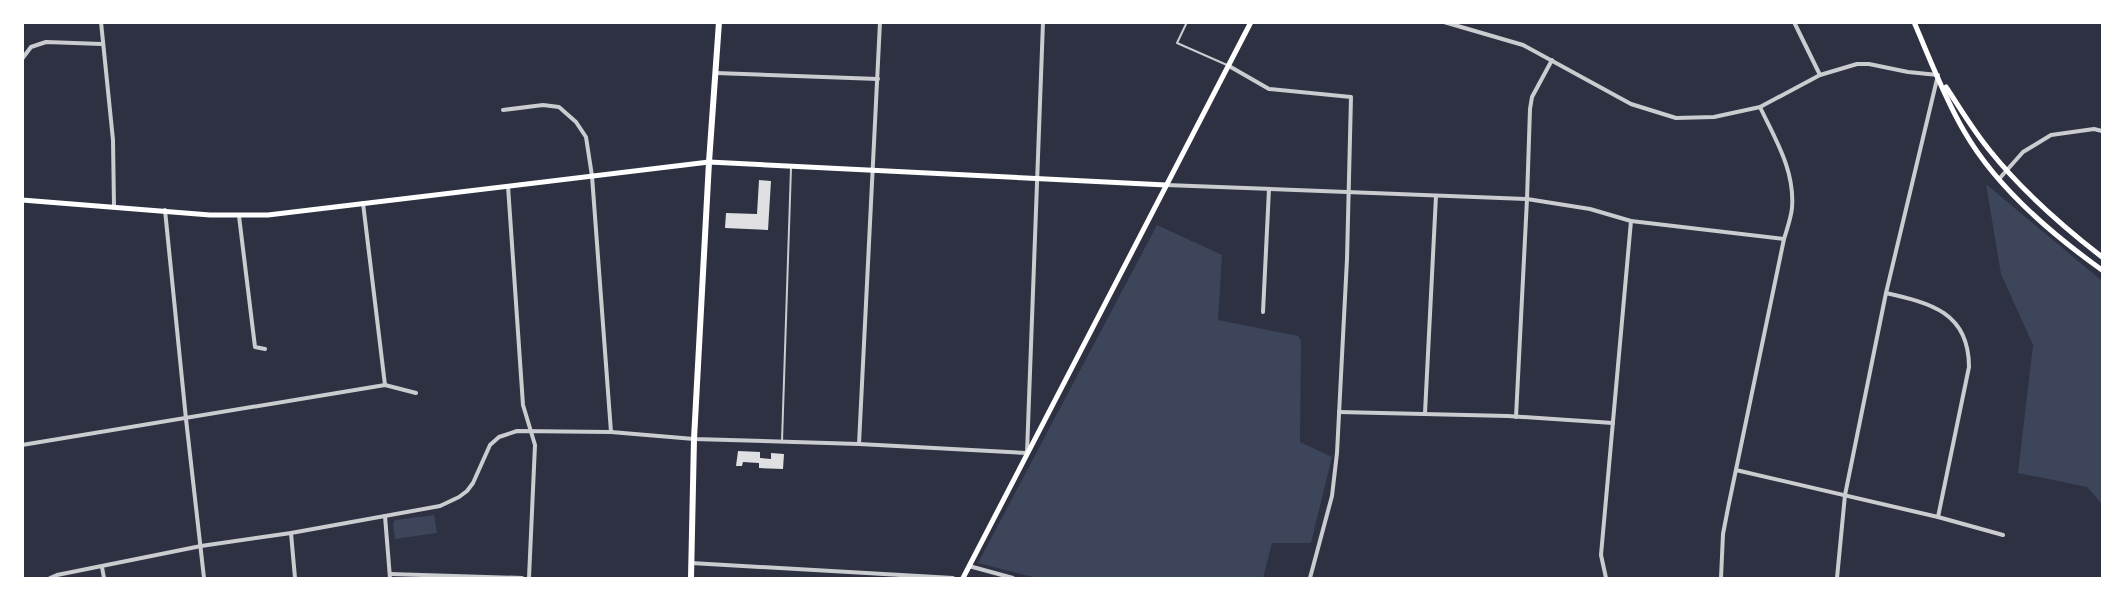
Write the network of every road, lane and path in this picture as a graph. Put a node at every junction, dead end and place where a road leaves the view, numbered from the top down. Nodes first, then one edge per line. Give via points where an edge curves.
1 (101, 22) edge
2 (719, 22) edge
3 (880, 22) edge
4 (1043, 22) edge
5 (1187, 22) edge
6 (1251, 22) edge
7 (1444, 22) edge
8 (1794, 22) edge
9 (1914, 22) edge
10 (102, 44) junction
11 (22, 59) edge
12 (1552, 60) junction
13 (1229, 66) junction
14 (716, 73) junction
15 (1820, 75) junction
16 (1938, 75) junction
17 (878, 79) junction
18 (1760, 107) junction
19 (503, 110) dead end
20 (2103, 131) edge
21 (709, 162) junction
22 (791, 165) junction
23 (2006, 170) junction
24 (874, 171) junction
25 (592, 176) junction
26 (1037, 178) junction
27 (1998, 179) junction
28 (1166, 185) junction
29 (508, 186) junction
30 (1269, 189) junction
31 (1350, 192) junction
32 (1436, 196) junction
33 (1527, 199) junction
34 (22, 200) edge
35 (363, 203) junction
36 (114, 207) junction
37 (165, 210) junction
38 (239, 216) junction
39 (1631, 220) junction
40 (1784, 239) junction
41 (2103, 256) edge
42 (2103, 270) edge
43 (1886, 293) junction
44 (1263, 312) dead end
45 (265, 349) dead end
46 (385, 385) junction
47 (416, 393) dead end
48 (1339, 412) junction
49 (1425, 413) junction
50 (1516, 417) junction
51 (186, 419) junction
52 (1613, 423) junction
53 (530, 431) junction
54 (610, 432) junction
55 (694, 439) junction
56 (782, 441) junction
57 (860, 444) junction
58 (22, 445) edge
59 (1027, 453) junction
60 (1736, 470) junction
61 (1845, 495) junction
62 (385, 516) junction
63 (1938, 517) junction
64 (291, 533) junction
65 (2003, 535) dead end
66 (201, 546) junction
67 (692, 563) junction
68 (969, 566) junction
69 (102, 567) junction
70 (390, 576) edge
71 (50, 579) edge
72 (104, 579) edge
73 (204, 579) edge
74 (295, 579) edge
75 (522, 579) edge
76 (529, 579) edge
77 (691, 579) edge
78 (953, 579) edge
79 (963, 579) edge
80 (1013, 579) edge
81 (1311, 579) edge
82 (1606, 579) edge
83 (1721, 579) edge
84 (1837, 579) edge

1 - 10 street
2 - 14 main road
3 - 17 street
4 - 26 street
5 - 13 lane via 1177,43
6 - 13 main road
7 - 12 street via 1523,45
8 - 15 street
9 - 16 main road
10 - 11 street via 46,42 31,47
10 - 36 street via 113,140
12 - 18 street via 1631,104 1676,118 1714,117
12 - 33 street via 1532,97
13 - 28 main road
13 - 31 street via 1269,89 1351,97
14 - 17 street
14 - 21 main road
15 - 16 street via 1845,66 1869,64
15 - 18 street
16 - 23 main road
16 - 27 main road via 1965,133
16 - 43 street
17 - 24 street
18 - 40 street via 1790,170 1792,210
19 - 25 street via 559,107 576,122 585,137
20 - 23 street via 2051,135 2023,152
21 - 22 main road
21 - 25 main road
21 - 55 main road
22 - 24 main road
22 - 56 lane
23 - 27 street
23 - 41 main road via 2052,217
24 - 26 main road
24 - 57 street
25 - 29 main road
25 - 54 street
26 - 28 main road
26 - 59 street
27 - 42 main road via 2074,250
28 - 30 street
28 - 59 main road
29 - 35 main road
29 - 53 street via 523,405
30 - 31 street
30 - 44 street
31 - 32 street
31 - 48 street
32 - 33 street
32 - 49 street
33 - 39 street
33 - 50 street
34 - 36 main road
35 - 38 main road
35 - 46 street
36 - 37 main road
37 - 38 main road
37 - 51 street
38 - 45 street via 255,346
39 - 40 street
39 - 52 street
40 - 60 street
43 - 61 street
43 - 63 street via 1939,309 1960,330 1969,352
46 - 47 street
46 - 51 street
48 - 49 street
48 - 81 street via 1332,496
49 - 50 street
50 - 52 street
51 - 58 street
51 - 66 street
52 - 82 street via 1601,555
53 - 54 street
53 - 62 street via 505,434 495,441 473,483 459,497 440,506
53 - 76 street via 535,445
54 - 55 street
55 - 56 street
55 - 67 main road
56 - 57 street
57 - 59 street
59 - 68 main road
60 - 61 street
60 - 83 street via 1723,534
61 - 63 street
61 - 84 street
62 - 64 street
62 - 70 street
63 - 65 street
64 - 66 street
64 - 74 street
66 - 69 street
66 - 73 street
67 - 77 main road
67 - 78 street
68 - 79 main road
68 - 80 street
69 - 71 street
69 - 72 street
70 - 75 street

